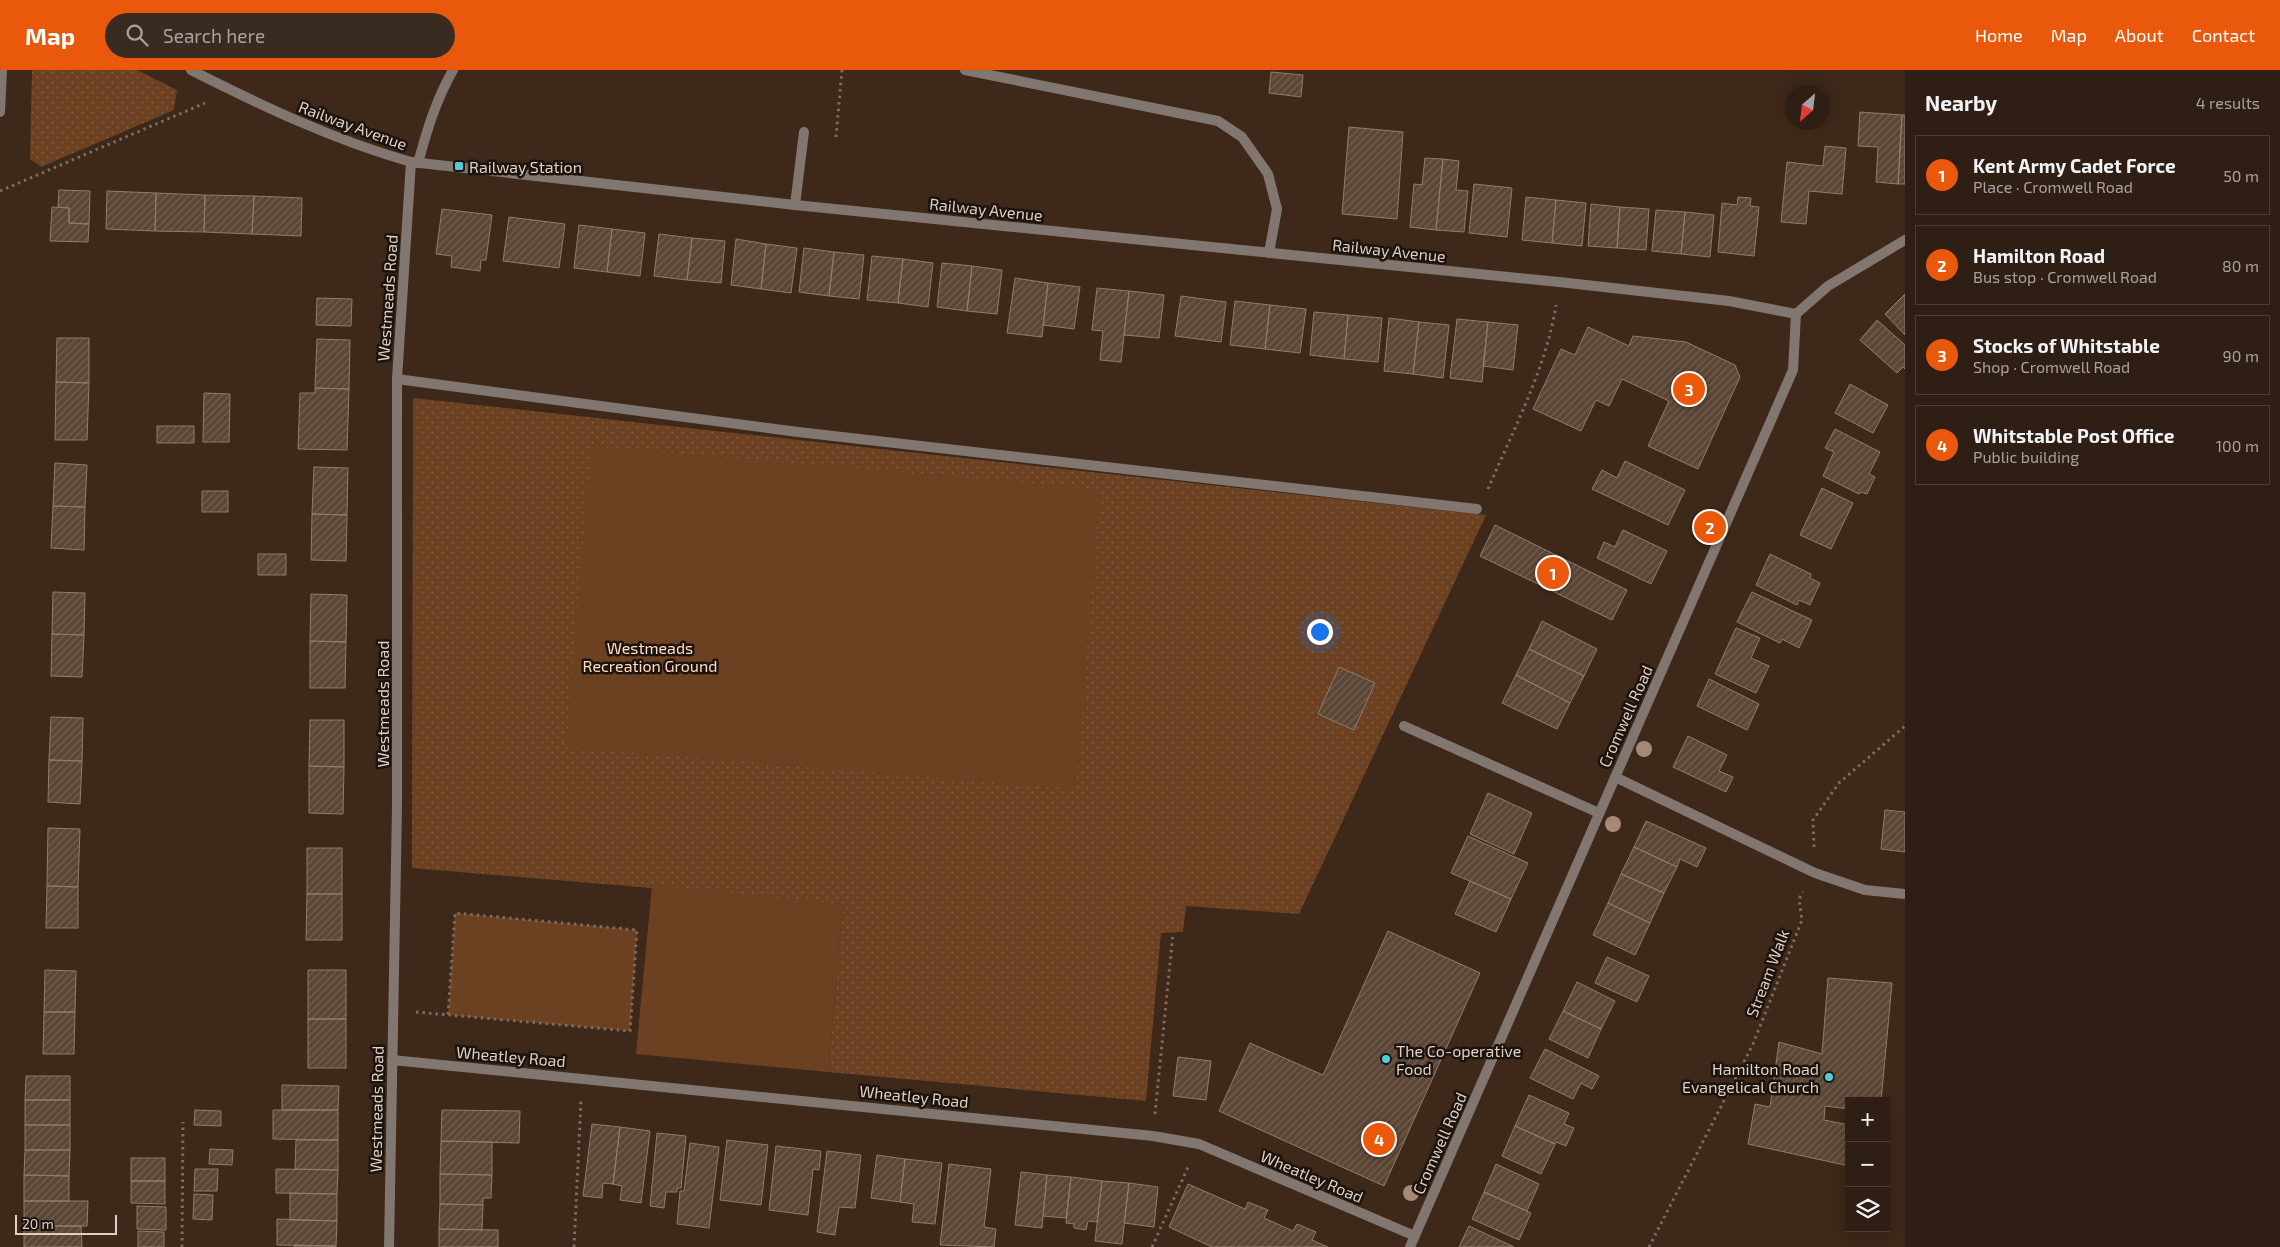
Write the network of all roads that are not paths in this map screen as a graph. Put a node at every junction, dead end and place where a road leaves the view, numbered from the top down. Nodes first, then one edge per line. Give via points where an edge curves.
1 (2, 70) edge
2 (190, 70) edge
3 (453, 70) edge
4 (965, 70) edge
5 (0, 112) edge
6 (804, 132) dead end
7 (414, 162) junction
8 (795, 204) junction
9 (1905, 240) edge
10 (1269, 253) junction
11 (1796, 314) junction
12 (397, 379) junction
13 (1477, 508) road end
14 (1404, 726) dead end
15 (1615, 777) junction
16 (1599, 813) junction
17 (1905, 894) edge
18 (392, 1060) junction
19 (1415, 1236) junction
20 (389, 1247) edge
21 (1410, 1247) edge

1 - 5 street
2 - 7 street, Railway Avenue via 269,109 365,149
3 - 7 street, Westmeads Road
4 - 10 street via 1218,122 1242,137 1268,174 1277,209
6 - 8 street
7 - 8 street, Railway Avenue
7 - 12 street, Westmeads Road
8 - 10 street, Railway Avenue
9 - 11 street via 1828,286
10 - 11 street, Railway Avenue via 1729,301
11 - 15 street, Cromwell Road via 1793,370
12 - 13 street via 798,432
12 - 18 street, Westmeads Road via 397,807
14 - 16 street
15 - 16 street, Cromwell Road
15 - 17 street via 1815,873 1865,890
16 - 19 street, Cromwell Road
18 - 19 street, Wheatley Road via 1153,1136 1198,1144
18 - 20 street, Westmeads Road
19 - 21 street, Cromwell Road

